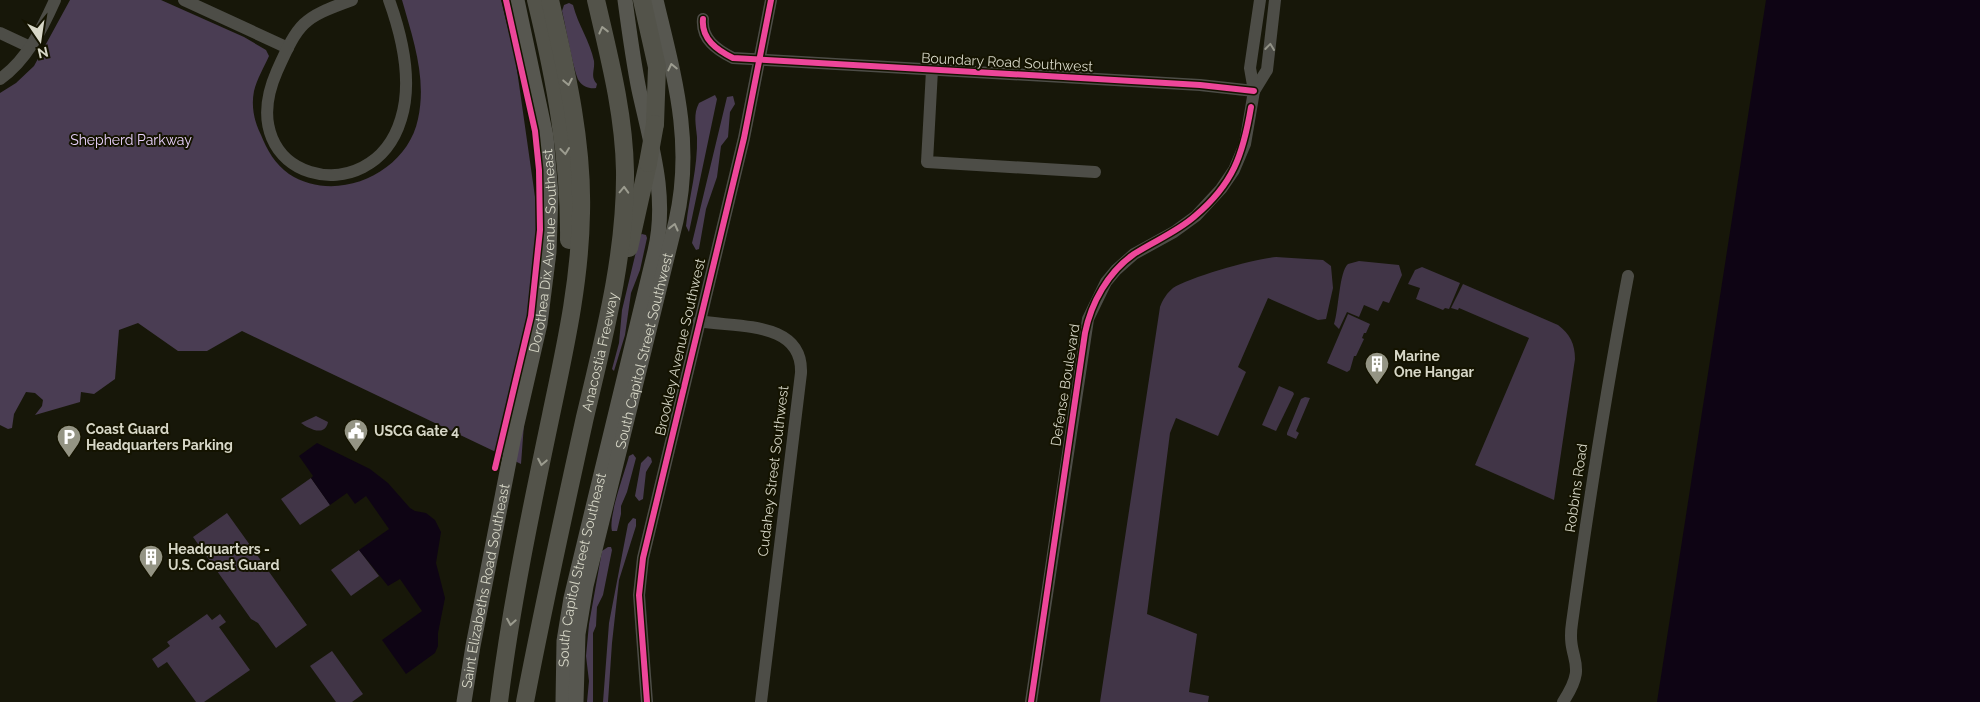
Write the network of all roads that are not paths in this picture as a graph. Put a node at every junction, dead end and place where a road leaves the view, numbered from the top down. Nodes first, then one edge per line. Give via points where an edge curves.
1 (55, 0) edge
2 (184, 0) edge
3 (352, 0) edge
4 (390, 0) edge
5 (517, 0) edge
6 (536, 0) edge
7 (550, 0) edge
8 (596, 0) edge
9 (625, 0) edge
10 (642, 0) edge
11 (656, 0) edge
12 (771, 0) edge
13 (1260, 0) edge
14 (1275, 0) edge
15 (703, 19) dead end
16 (0, 32) edge
17 (30, 47) junction
18 (288, 48) junction
19 (759, 59) junction
20 (932, 70) junction
21 (0, 79) edge
22 (1254, 91) junction
23 (1095, 172) dead end
24 (1628, 276) dead end
25 (699, 321) junction
26 (551, 414) junction
27 (507, 471) joint
28 (543, 616) junction
29 (464, 702) edge
30 (499, 702) edge
31 (525, 702) edge
32 (563, 702) edge
33 (576, 702) edge
34 (647, 702) edge
35 (760, 702) edge
36 (1031, 702) edge
37 (1563, 702) edge

1 - 17 street
2 - 18 street
3 - 18 street via 309,18 297,30
4 - 18 street via 401,41 404,106 398,128 387,146 364,166 334,175 318,174 303,170 278,150 270,135 266,112 273,82
5 - 27 main road, Dorothea Dix Avenue Southeast via 544,122 551,209 550,252 541,317
6 -> 26 highway via 559,110 569,192 566,296
7 -> 26 highway via 573,108 582,210 575,296
28 -> 8 highway, Anacostia Freeway via 606,324 624,202 620,114
9 - 32 main road, South Capitol Street Southeast via 636,73 658,176 660,222 656,251 572,590 564,641
10 - 28 highway, bridge via 657,67 655,124 559,564
33 -> 11 main road, South Capitol Street Southwest via 577,641 586,586 683,185 682,113
12 - 19 street, Brookley Avenue Southwest
13 - 22 street via 1250,68
22 -> 14 street via 1267,70
15 - 19 street, Boundary Road Southwest via 704,32 717,50 733,58
16 - 17 street
17 - 21 street via 20,62
19 - 20 street, Boundary Road Southwest
19 - 25 street, Brookley Avenue Southwest via 744,138
20 - 22 street, Boundary Road Southwest
20 - 23 street via 927,162
22 - 36 street, Defense Boulevard via 1245,144 1234,170 1221,189 1189,222 1122,264 1106,282 1090,312
24 - 37 street, Robbins Road via 1601,418 1570,630 1577,672
25 - 34 street, Brookley Avenue Southwest via 644,558 639,595
25 - 35 street, Cudahey Street Southwest via 777,333 793,344 800,357
26 -> 30 highway
27 - 29 main road, Saint Elizabeths Road Southeast
28 - 31 highway, Anacostia Freeway

